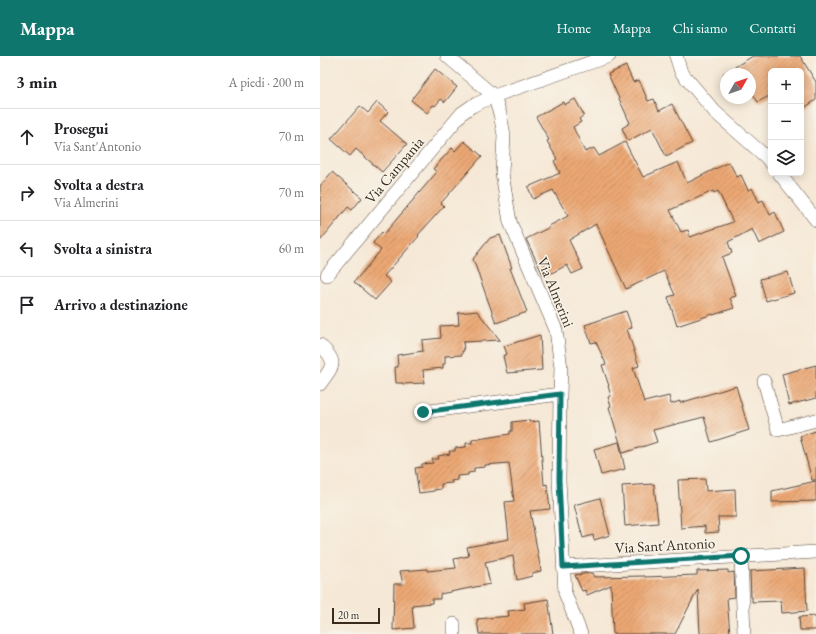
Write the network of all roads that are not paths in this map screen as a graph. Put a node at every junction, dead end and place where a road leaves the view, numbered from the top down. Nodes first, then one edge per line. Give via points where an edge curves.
1 (447, 56) edge
2 (609, 56) edge
3 (676, 56) edge
4 (494, 96) junction
5 (768, 160) edge
6 (781, 176) edge
7 (816, 220) edge
8 (327, 275) dead end
9 (320, 344) edge
10 (764, 381) dead end
11 (320, 384) edge
12 (560, 394) junction
13 (423, 412) dead end
14 (816, 420) edge
15 (816, 552) edge
16 (741, 556) junction
17 (563, 567) junction
18 (581, 634) edge
19 (744, 634) edge

1 - 4 street
2 - 4 street, Via Campania
3 - 5 street via 681,72 715,112
4 - 8 street, Via Campania via 462,113
4 - 12 street, Via Almerini via 504,135 502,173 510,222 556,330 561,368
6 - 7 street
9 - 11 street via 330,355 333,363
10 - 14 street via 778,430
12 - 13 street
12 - 17 street, Via Almerini via 559,480
15 - 16 street, Via Sant'Antonio
16 - 17 street, Via Sant'Antonio
16 - 19 street
17 - 18 street, Via Almerini via 565,593

